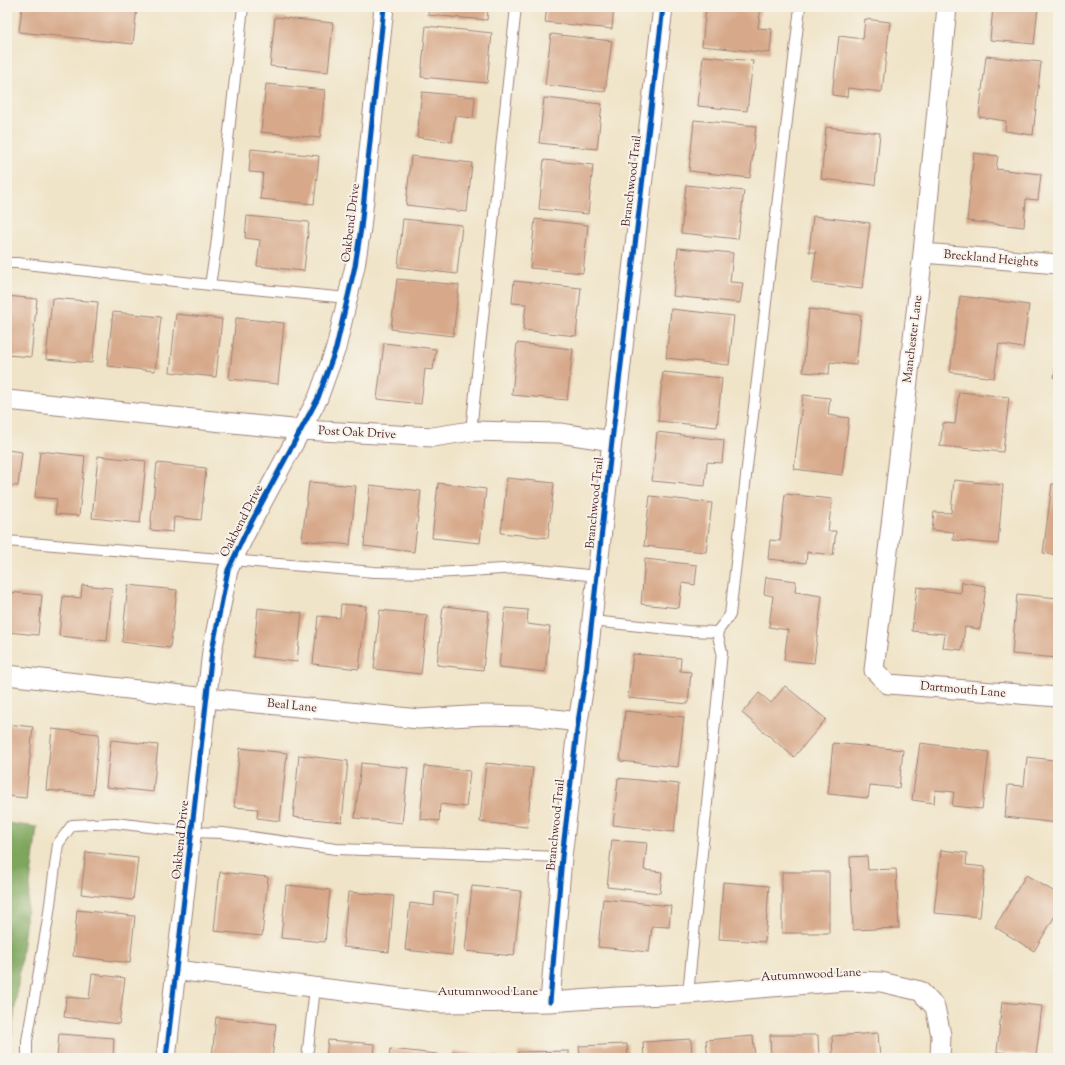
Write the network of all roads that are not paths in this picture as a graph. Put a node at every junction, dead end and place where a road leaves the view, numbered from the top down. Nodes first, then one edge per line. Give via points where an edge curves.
1 (243, 7) edge
2 (384, 7) edge
3 (516, 7) edge
4 (663, 7) edge
5 (800, 7) edge
6 (947, 7) edge
7 (923, 253) junction
8 (7, 263) edge
9 (1058, 264) edge
10 (210, 285) junction
11 (348, 298) junction
12 (7, 400) edge
13 (302, 430) junction
14 (471, 431) junction
15 (612, 441) junction
16 (7, 541) edge
17 (233, 560) junction
18 (596, 576) junction
19 (592, 621) junction
20 (717, 632) junction
21 (874, 670) joint
22 (7, 675) edge
23 (1058, 697) edge
24 (207, 698) junction
25 (578, 722) junction
26 (192, 832) junction
27 (562, 858) junction
28 (176, 970) junction
29 (315, 988) junction
30 (688, 994) junction
31 (550, 1002) junction
32 (27, 1058) edge
33 (166, 1058) edge
34 (306, 1058) edge
35 (940, 1058) edge

1 - 10 lane
2 - 11 street, Oakbend Drive via 362,228
3 - 14 lane
4 - 15 street, Branchwood Trail
5 - 20 lane via 730,615
6 - 7 street, Manchester Lane
7 - 9 street, Breckland Heights
7 - 21 street, Manchester Lane
8 - 10 lane
10 - 11 lane
11 - 13 street, Oakbend Drive via 334,355 318,398
12 - 13 street, Post Oak Drive
13 - 14 street, Post Oak Drive via 433,437
13 - 17 street, Oakbend Drive
14 - 15 street, Post Oak Drive via 560,433
15 - 18 street, Branchwood Trail
16 - 17 lane
17 - 18 lane via 374,572 435,573 521,568
17 - 24 street, Oakbend Drive via 228,570 212,651
18 - 19 street, Branchwood Trail
19 - 20 lane
19 - 25 street, Branchwood Trail
20 - 30 lane via 722,652
21 - 23 street, Dartmouth Lane via 888,684
22 - 24 street, Beal Lane
24 - 25 street, Beal Lane via 419,719 485,715 530,716
24 - 26 street, Oakbend Drive
25 - 27 street, Branchwood Trail
26 - 27 lane via 223,833 336,849
26 - 28 street, Oakbend Drive
26 - 32 lane via 115,824 72,825 58,844 27,1042
27 - 31 street, Branchwood Trail
28 - 29 street, Autumnwood Lane
28 - 33 street, Oakbend Drive
29 - 31 street, Autumnwood Lane via 441,1003
29 - 34 lane
30 - 31 street, Autumnwood Lane
30 - 35 street, Autumnwood Lane via 846,981 881,982 920,991 936,1007 941,1035

